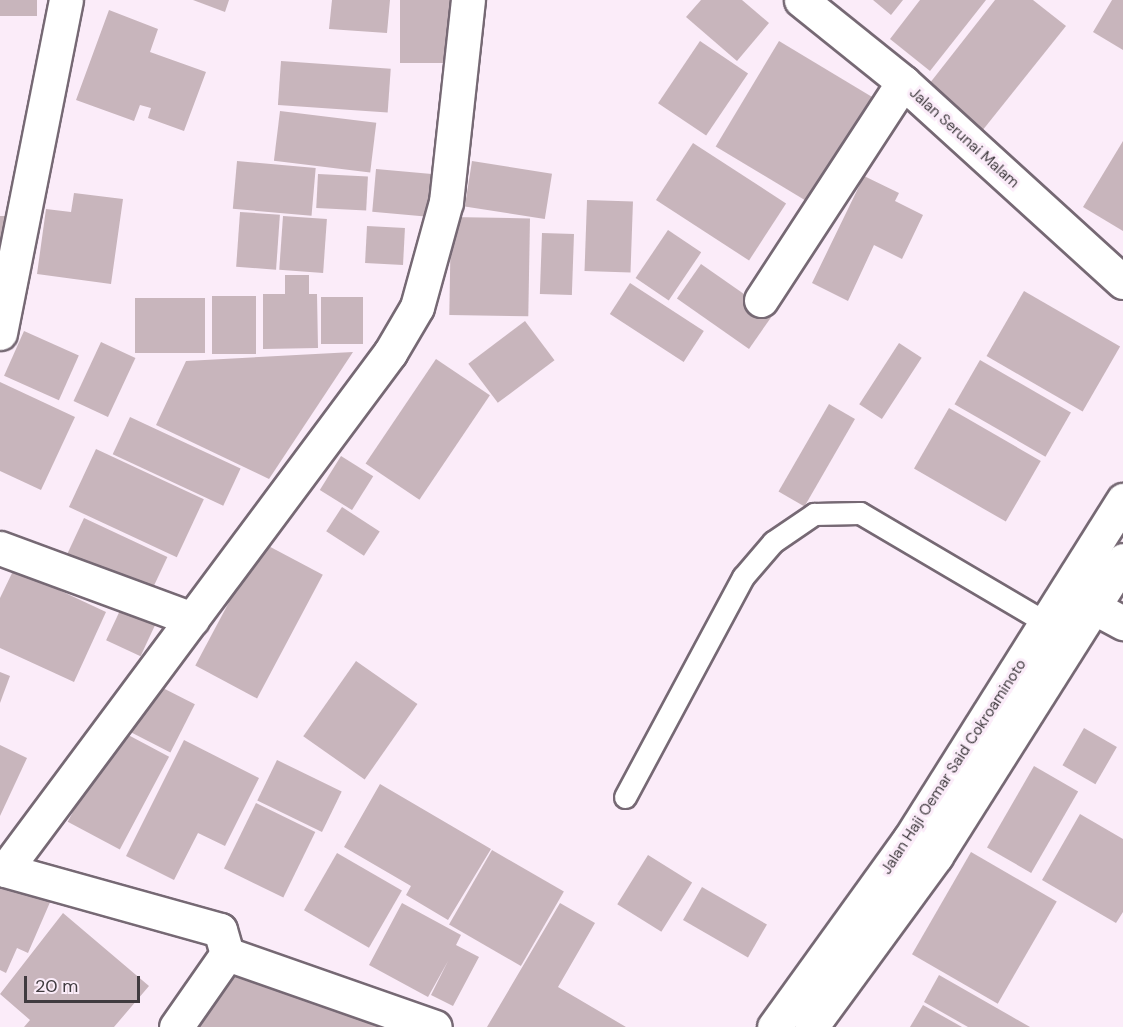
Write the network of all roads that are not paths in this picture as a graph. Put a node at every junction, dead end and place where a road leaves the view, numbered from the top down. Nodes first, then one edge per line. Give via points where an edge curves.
1 (66, 0) edge
2 (468, 0) edge
3 (801, 0) edge
4 (903, 82) junction
5 (1123, 282) edge
6 (761, 300) dead end
7 (0, 333) edge
8 (1123, 500) edge
9 (0, 548) edge
10 (1123, 560) edge
11 (1066, 593) junction
12 (1094, 608) junction
13 (192, 619) junction
14 (1047, 623) junction
15 (1123, 624) edge
16 (1076, 639) junction
17 (625, 797) dead end
18 (922, 848) junction
19 (2, 869) edge
20 (227, 954) junction
21 (176, 1027) edge
22 (435, 1027) edge
23 (774, 1027) edge
24 (811, 1027) edge

1 - 7 street
2 - 13 street via 446,202 417,307 390,353
3 - 4 street, Jalan Serunai Malam
4 - 5 street, Jalan Serunai Malam
4 - 6 street
8 - 11 street, Jalan Haji Oemar Said Cokroaminoto
9 - 13 street
10 - 12 street, Jalan Haji Oemar Said Cokroaminoto
11 - 12 street
11 - 14 street, Jalan Haji Oemar Said Cokroaminoto
12 - 15 street
12 - 16 street, Jalan Haji Oemar Said Cokroaminoto
13 - 19 street
14 - 16 lane
14 - 17 lane via 860,513 814,514 773,542 743,577
14 - 18 street, Jalan Haji Oemar Said Cokroaminoto
16 - 18 street, Jalan Haji Oemar Said Cokroaminoto
18 - 23 street, Jalan Haji Oemar Said Cokroaminoto
18 - 24 street, Jalan Haji Oemar Said Cokroaminoto
19 - 20 street via 205,923 220,930
20 - 21 street
20 - 22 street

